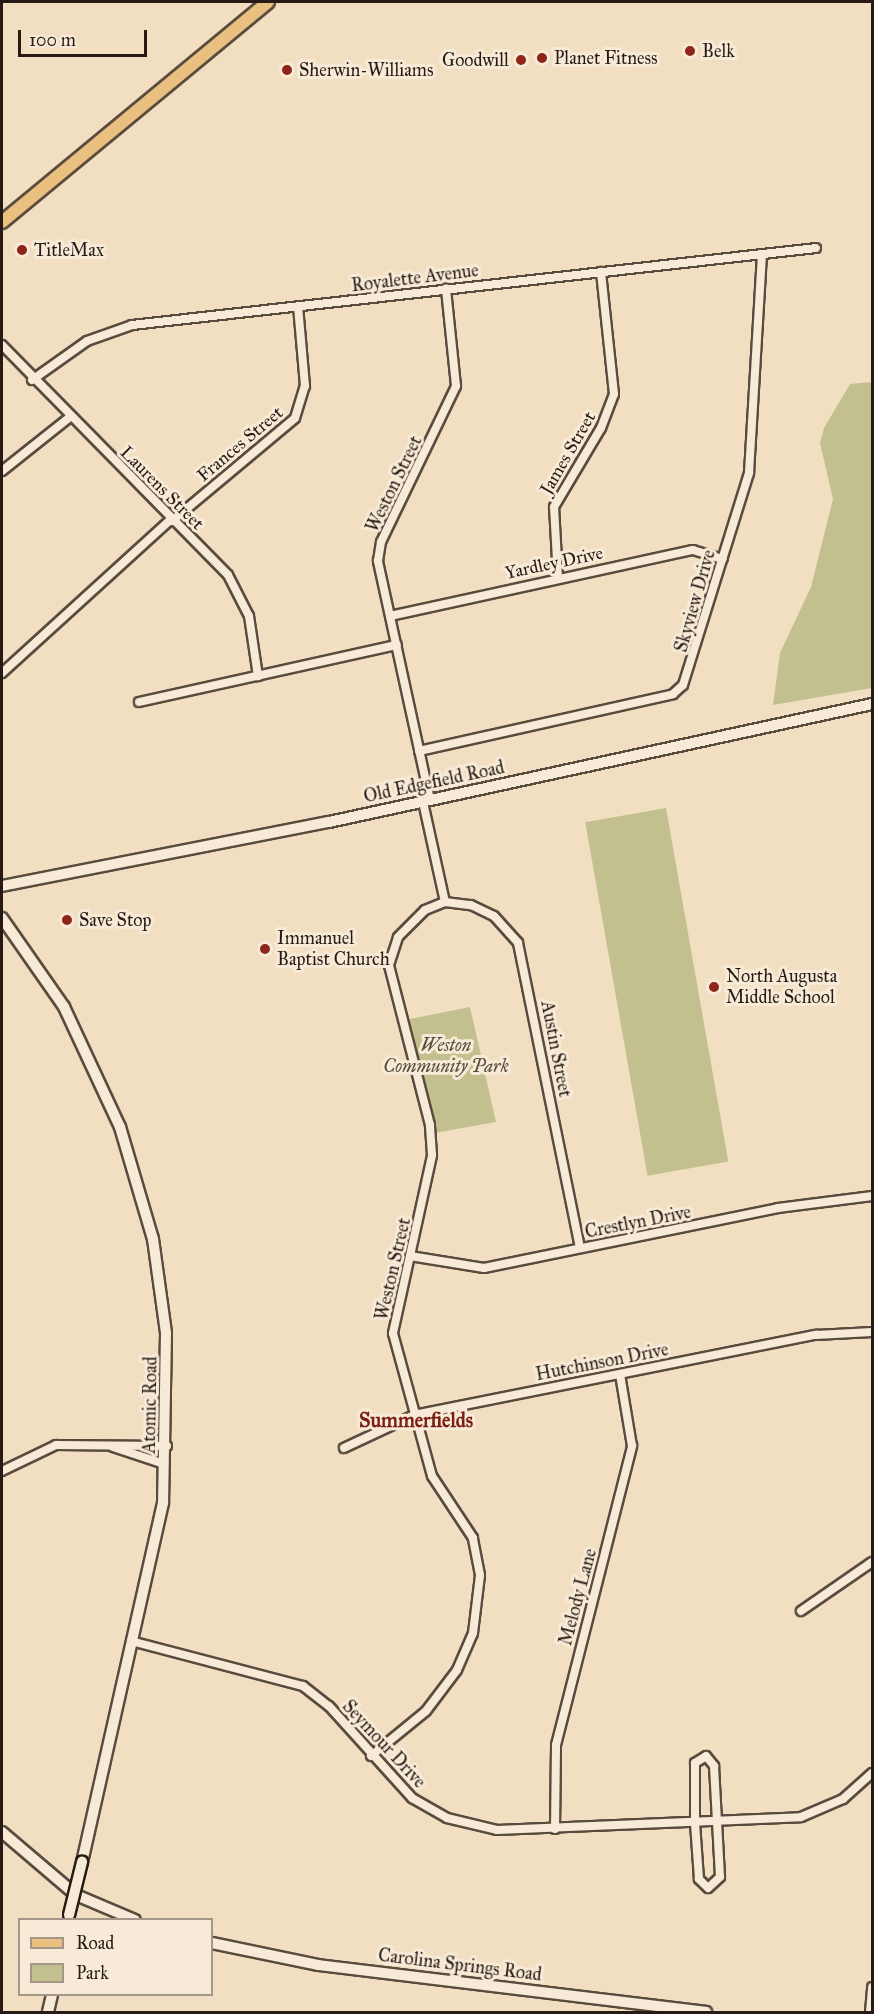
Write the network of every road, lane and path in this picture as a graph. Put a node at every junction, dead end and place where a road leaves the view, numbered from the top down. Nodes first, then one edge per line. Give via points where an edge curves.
1 (267, 2) edge
2 (2, 222) edge
3 (816, 248) dead end
4 (762, 254) junction
5 (601, 272) junction
6 (446, 289) junction
7 (298, 306) junction
8 (2, 345) edge
9 (32, 380) junction
10 (70, 417) junction
11 (2, 471) edge
12 (171, 520) junction
13 (723, 559) junction
14 (558, 578) junction
15 (390, 616) junction
16 (397, 645) junction
17 (2, 673) edge
18 (258, 676) junction
19 (139, 702) dead end
20 (873, 704) edge
21 (419, 751) junction
22 (426, 801) junction
23 (2, 886) edge
24 (445, 902) junction
25 (2, 918) edge
26 (873, 1196) edge
27 (580, 1248) junction
28 (410, 1256) junction
29 (873, 1332) edge
30 (620, 1374) junction
31 (414, 1414) junction
32 (167, 1446) junction
33 (108, 1447) junction
34 (344, 1448) dead end
35 (164, 1464) junction
36 (2, 1471) edge
37 (873, 1562) edge
38 (801, 1611) dead end
39 (131, 1641) junction
40 (371, 1756) junction
41 (873, 1773) edge
42 (716, 1822) junction
43 (695, 1823) junction
44 (555, 1829) junction
45 (2, 1832) edge
46 (68, 1917) edge
47 (130, 1918) edge
48 (213, 1943) edge
49 (873, 1987) edge
50 (52, 1996) edge
51 (48, 2013) edge
52 (706, 2013) edge
53 (870, 2013) edge

1 - 2 main road
3 - 4 street, Royalette Avenue
4 - 5 street, Royalette Avenue
4 - 13 street, Skyview Drive via 749,473
5 - 6 street, Royalette Avenue
5 - 14 street, James Street via 614,394 601,428 554,507
6 - 7 street, Royalette Avenue
6 - 15 street, Weston Street via 456,386 381,542 379,568
7 - 9 street, Royalette Avenue via 120,328 87,341
7 - 12 street, Frances Street via 305,387 295,418
8 - 9 street, Laurens Street
9 - 10 street, Laurens Street
10 - 11 street
10 - 12 street, Laurens Street
12 - 17 street, Frances Street
12 - 18 street, Laurens Street via 241,594
13 - 14 street, Yardley Drive via 693,550
13 - 21 street, Skyview Drive via 690,673 673,694
14 - 15 street, Yardley Drive
15 - 16 street, Weston Street
16 - 18 street
16 - 21 street, Weston Street
18 - 19 street
20 - 22 street, Old Edgefield Road
21 - 22 street, Weston Street
22 - 23 street, Old Edgefield Road
22 - 24 street, Weston Street
24 - 27 street, Austin Street via 489,912 507,927 522,952
24 - 28 street, Weston Street via 404,929 389,965 431,1140 427,1191
25 - 32 street, Atomic Road via 45,975 75,1027 136,1172 163,1299
26 - 27 street, Crestlyn Drive
27 - 28 street, Crestlyn Drive via 473,1269
28 - 31 street, Weston Street via 393,1333
29 - 30 street, Hutchinson Drive via 816,1335
30 - 31 street, Hutchinson Drive
30 - 44 street, Melody Lane via 632,1446 556,1745
31 - 34 street, Hutchinson Drive
31 - 40 street, Weston Street via 437,1488 477,1547 480,1575 475,1620 464,1658 445,1689
32 - 33 street
32 - 35 street, Atomic Road
33 - 35 street
33 - 36 street via 47,1447
35 - 39 street, Atomic Road via 163,1503
37 - 38 street
39 - 40 street, Seymour Drive via 303,1686 329,1706
39 - 46 street, Atomic Road, bridge
40 - 44 street, Seymour Drive via 412,1798 447,1818 497,1830
41 - 42 street, Seymour Drive via 821,1811
42 - 43 street, Seymour Drive
42 - 43 street via 719,1880 708,1888 699,1880
42 - 43 street via 714,1766 702,1756 694,1767
43 - 44 street, Seymour Drive
45 - 47 street via 76,1895
48 - 52 street, Carolina Springs Road via 318,1965
49 - 53 street
50 - 51 street

